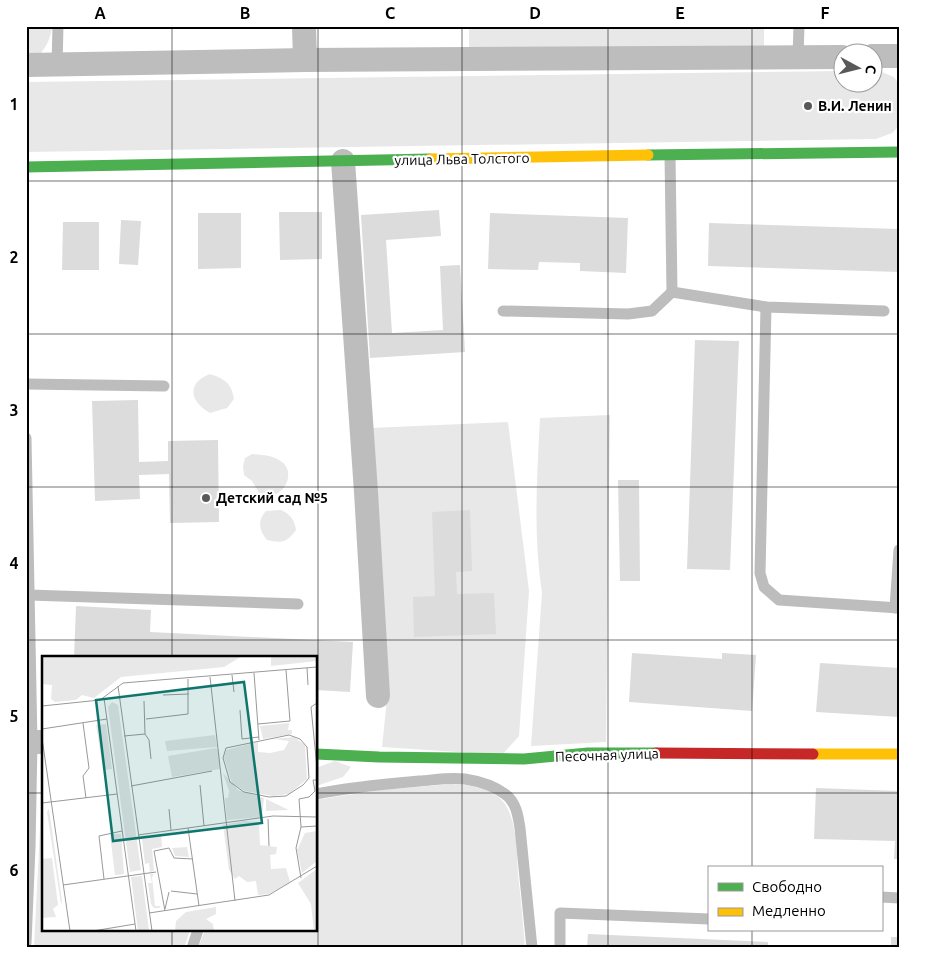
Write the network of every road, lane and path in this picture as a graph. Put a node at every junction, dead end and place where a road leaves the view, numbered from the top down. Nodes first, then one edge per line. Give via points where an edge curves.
1 (58, 26) edge
2 (304, 26) edge
3 (799, 26) edge
4 (882, 56) edge
5 (899, 56) edge
6 (798, 57) junction
7 (832, 57) edge
8 (305, 60) junction
9 (26, 65) edge
10 (57, 65) junction
11 (899, 152) edge
12 (670, 155) junction
13 (343, 161) junction
14 (26, 166) edge
15 (672, 292) junction
16 (766, 308) junction
17 (502, 310) dead end
18 (884, 311) dead end
19 (26, 384) edge
20 (164, 386) dead end
21 (26, 438) edge
22 (27, 496) edge
23 (899, 550) edge
24 (29, 595) junction
25 (298, 604) dead end
26 (897, 608) edge
27 (378, 696) dead end
28 (34, 742) edge
29 (318, 754) edge
30 (899, 754) edge
31 (318, 794) edge
32 (882, 897) edge
33 (899, 898) edge
34 (708, 919) edge
35 (197, 932) edge
36 (26, 943) edge
37 (192, 948) edge
38 (532, 948) edge
39 (560, 948) edge

1 - 10 lane
2 - 8 street
3 - 6 lane
4 - 5 street
6 - 7 street
6 - 8 street
8 - 10 street
9 - 10 street
11 - 12 street, улица Льва Толстого
12 - 13 street, улица Льва Толстого
12 - 15 lane
13 - 14 street, улица Льва Толстого
13 - 27 street
15 - 16 lane
15 - 17 lane via 652,311 628,314
16 - 18 lane
16 - 26 lane via 760,573 764,587 779,600
19 - 20 lane
21 - 22 lane
22 - 24 lane
23 - 26 lane
24 - 25 lane
24 - 28 lane
28 - 36 lane
29 - 30 street, Песочная улица via 524,760 588,753
31 - 38 lane via 453,778 482,783 506,794 513,802 520,828
32 - 33 lane
34 - 39 lane via 560,913
35 - 37 lane

